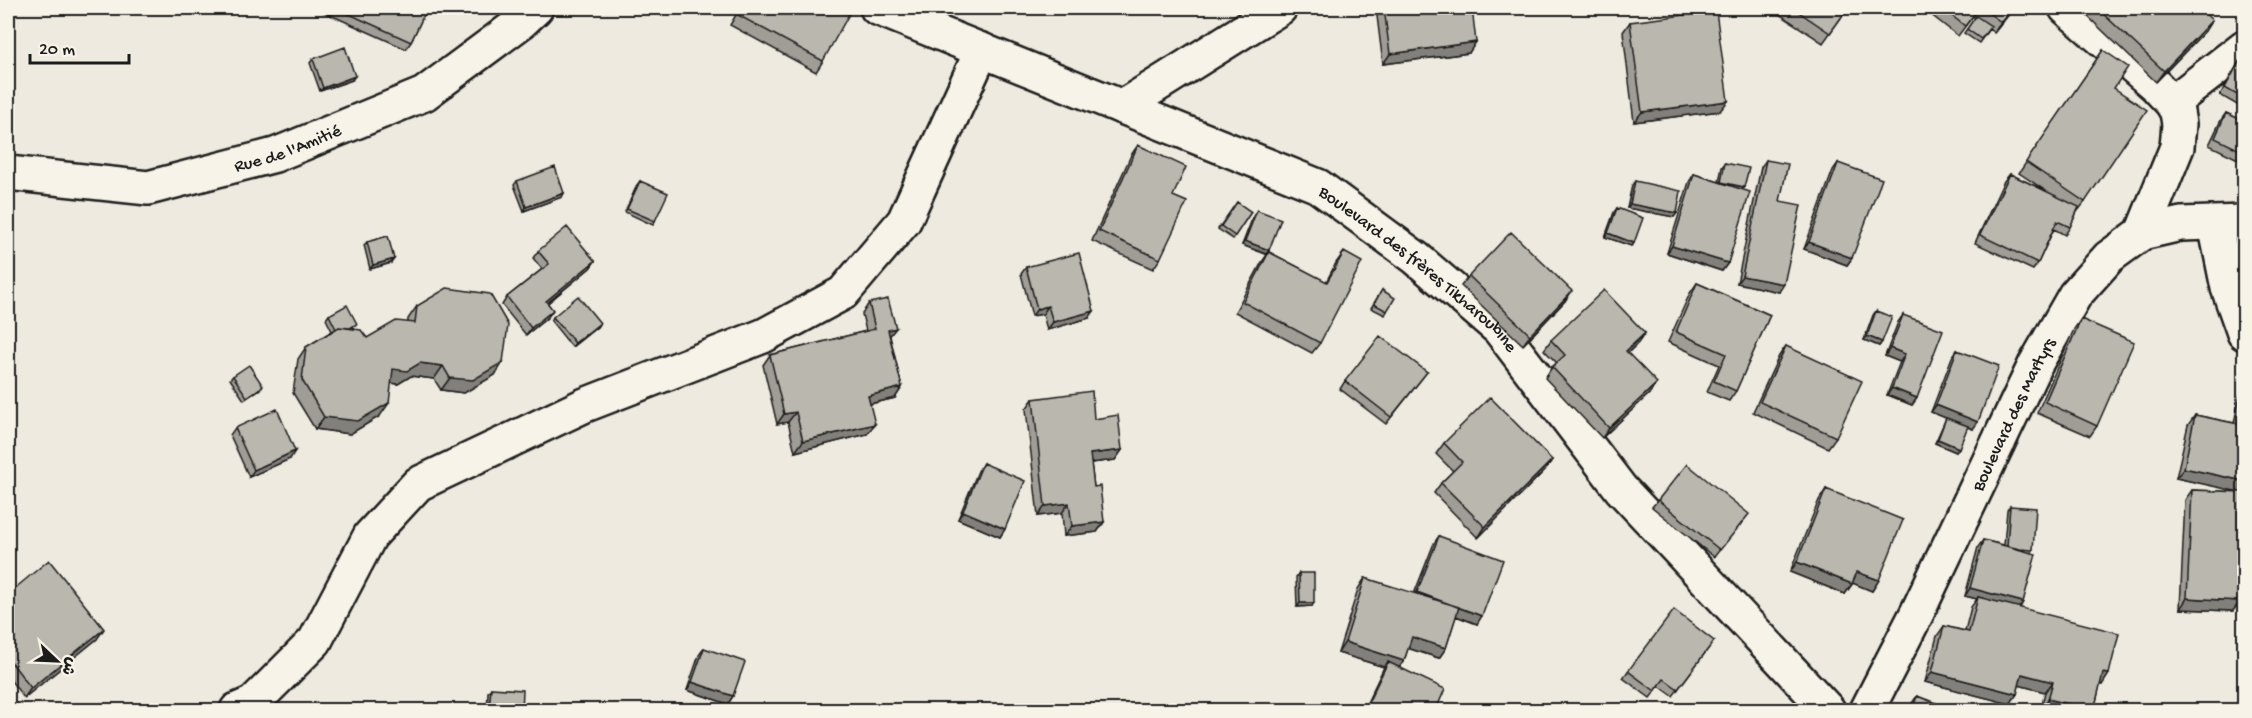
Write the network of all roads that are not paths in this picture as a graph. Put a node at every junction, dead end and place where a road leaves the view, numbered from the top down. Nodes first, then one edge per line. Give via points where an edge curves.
1 (536, 8) edge
2 (877, 8) edge
3 (1280, 8) edge
4 (2066, 8) edge
5 (2244, 47) edge
6 (982, 50) junction
7 (2172, 103) junction
8 (1122, 107) junction
9 (8, 173) edge
10 (2230, 223) edge
11 (2142, 233) junction
12 (2244, 333) edge
13 (237, 711) edge
14 (1828, 711) edge
15 (1867, 711) edge

1 - 9 street, Rue de l'Amitié via 424,94 275,155 148,188
2 - 6 street, Boulevard des frères Tikharoubine
3 - 8 street
4 - 7 street
5 - 7 street
6 - 8 street, Boulevard des frères Tikharoubine
6 - 13 street via 904,221 843,292 763,336 585,405 417,484 370,536 315,641 253,703
7 - 11 street via 2179,124 2177,147
8 - 14 street, Boulevard des frères Tikharoubine via 1318,186 1416,258 1499,329 1621,489
10 - 11 street, Boulevard des Martyrs via 2181,224
10 - 12 street via 2228,288
11 - 15 street, Boulevard des Martyrs via 2109,257 2075,295 2035,365

